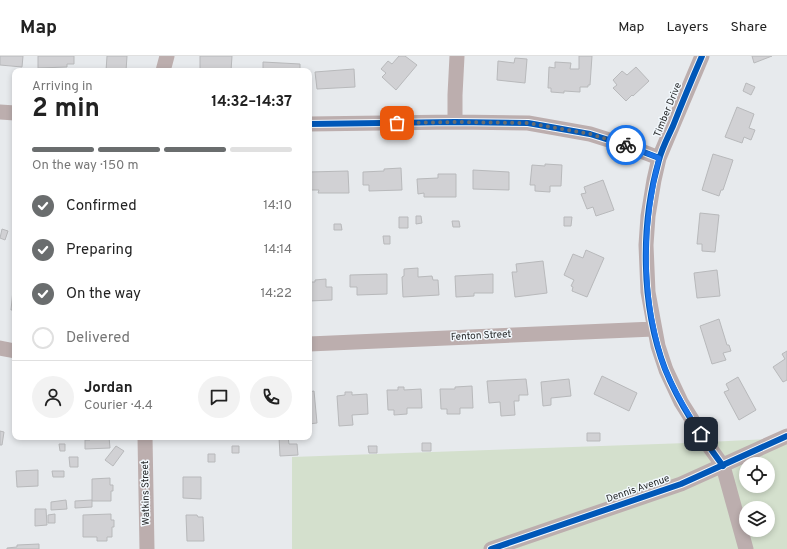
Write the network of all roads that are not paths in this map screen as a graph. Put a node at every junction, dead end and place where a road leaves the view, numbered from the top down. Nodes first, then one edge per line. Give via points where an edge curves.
1 (167, 56) edge
2 (457, 56) edge
3 (702, 56) edge
4 (164, 68) edge
5 (0, 112) edge
6 (12, 113) edge
7 (455, 122) junction
8 (312, 124) edge
9 (659, 158) junction
10 (654, 329) junction
11 (312, 344) edge
12 (0, 348) edge
13 (12, 350) edge
14 (787, 436) edge
15 (145, 440) edge
16 (723, 466) junction
17 (147, 549) edge
18 (491, 549) edge
19 (746, 549) edge

1 - 4 street
2 - 7 street
3 - 9 street, Timber Drive
5 - 6 street
7 - 8 street
7 - 9 street via 528,123 590,134
9 - 10 street, Timber Drive via 648,216 646,245 648,292
10 - 11 street, Fenton Street
10 - 16 street, Timber Drive via 666,370 681,402
12 - 13 street
14 - 16 street, Dennis Avenue
15 - 17 street, Watkins Street
16 - 18 street, Dennis Avenue via 681,484
16 - 19 street

